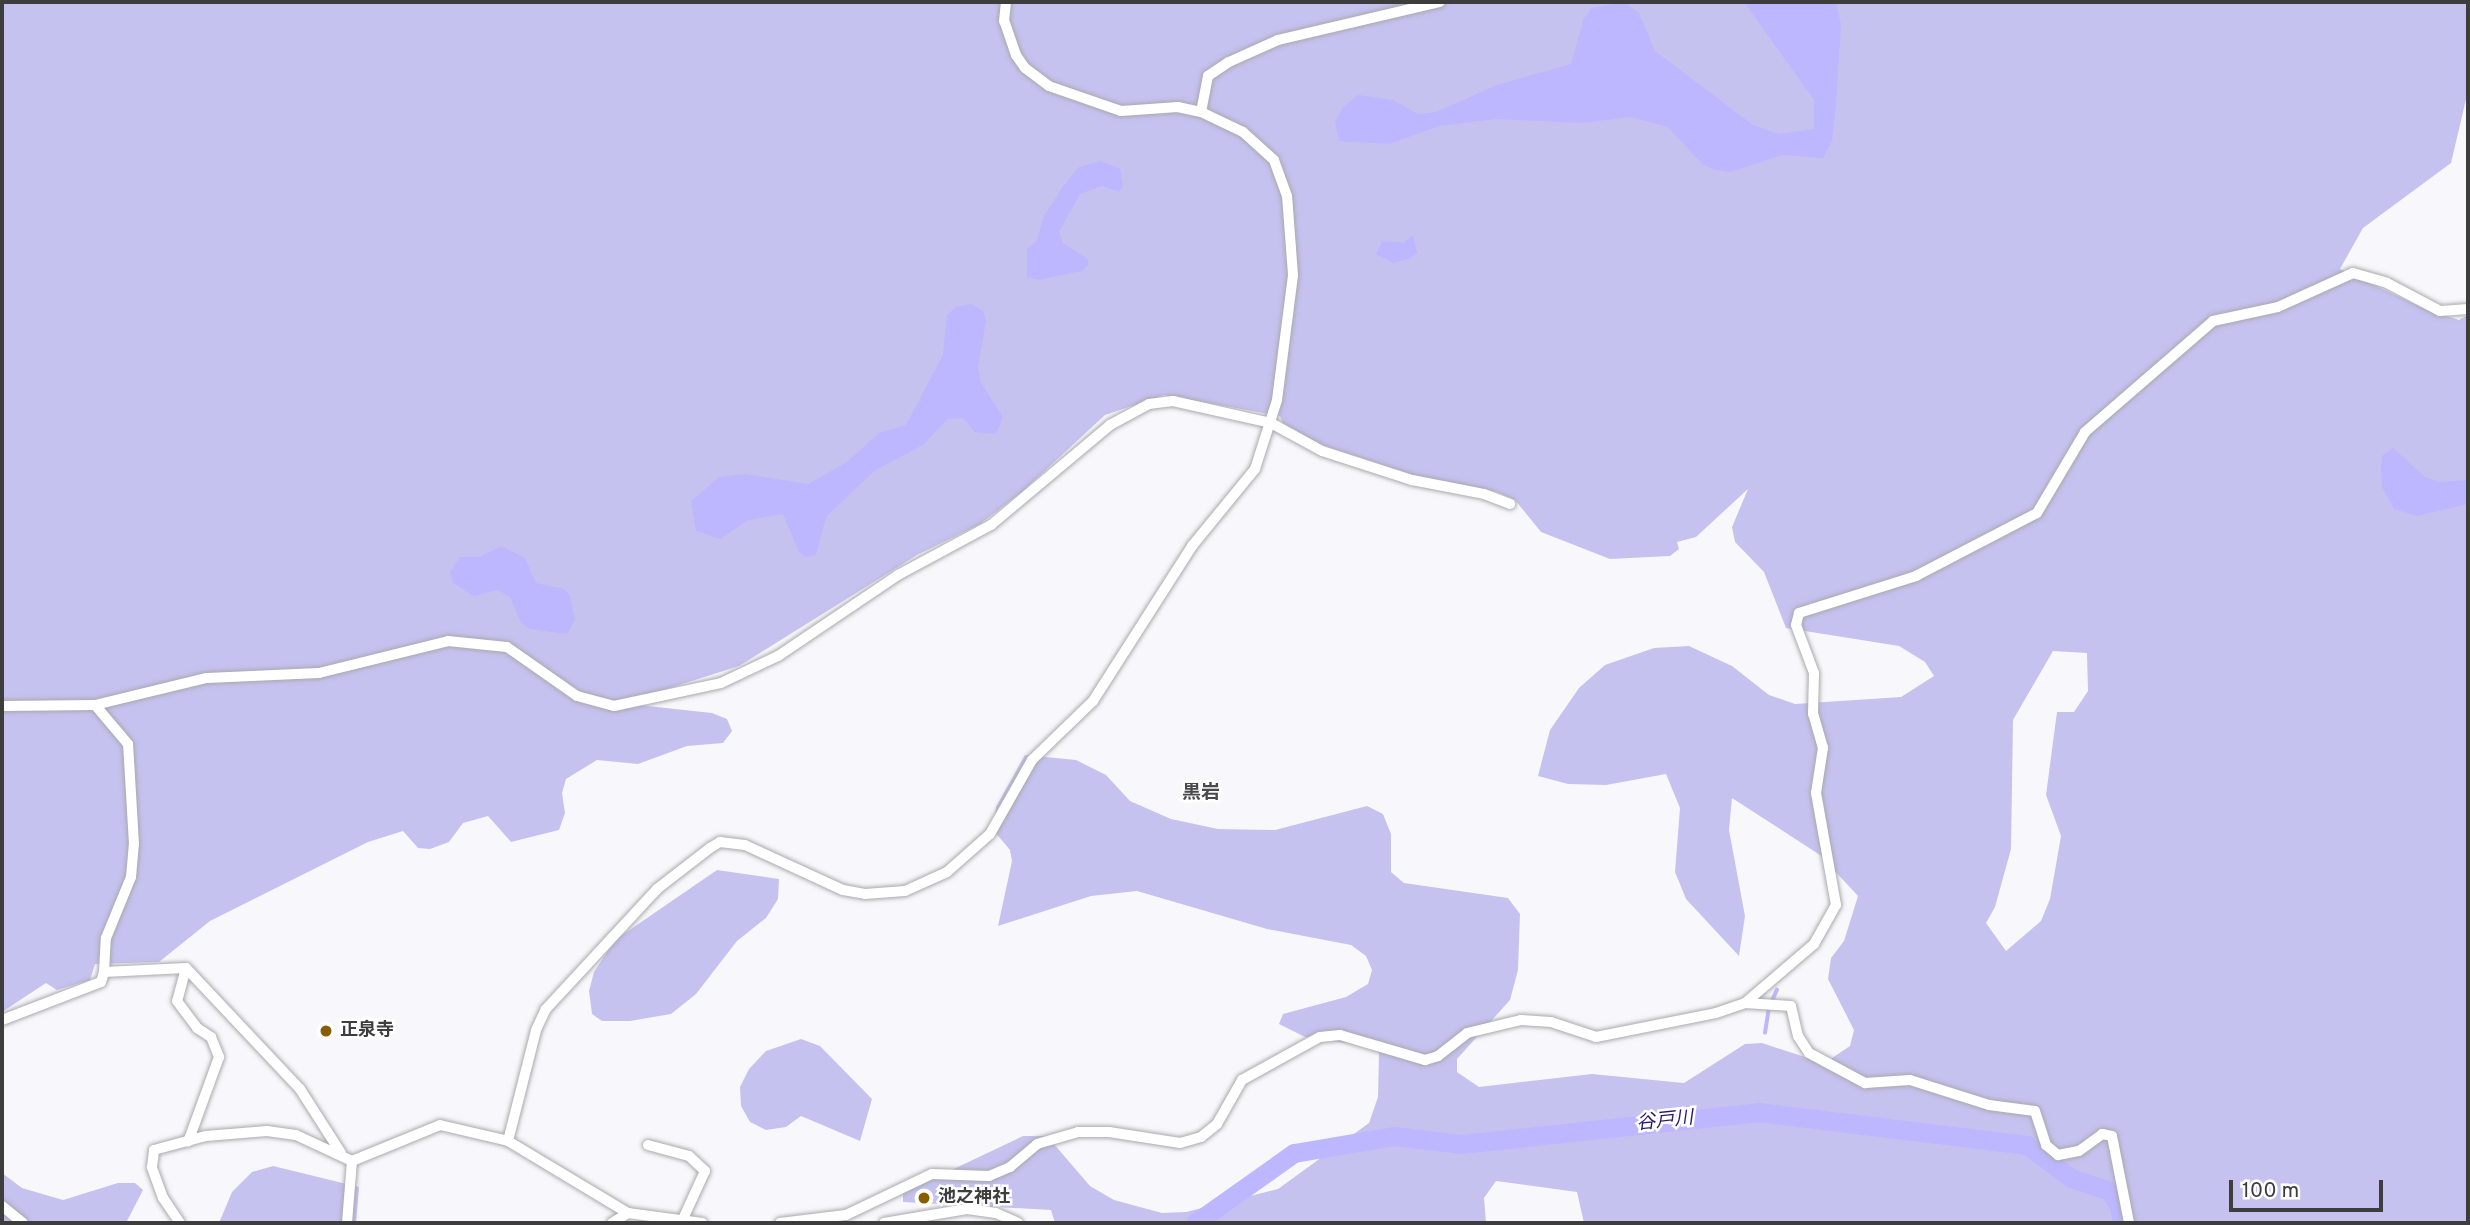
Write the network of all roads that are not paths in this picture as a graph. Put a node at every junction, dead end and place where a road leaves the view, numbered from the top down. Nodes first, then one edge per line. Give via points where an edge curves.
1 (1006, 2) edge
2 (1440, 2) edge
3 (1202, 112) junction
4 (2468, 309) edge
5 (1270, 422) junction
6 (1510, 504) dead end
7 (95, 705) junction
8 (2, 706) edge
9 (186, 968) junction
10 (104, 972) junction
11 (1749, 1004) junction
12 (2, 1020) edge
13 (508, 1141) junction
14 (188, 1142) junction
15 (648, 1145) dead end
16 (341, 1153) junction
17 (352, 1161) junction
18 (2, 1206) edge
19 (628, 1213) junction
20 (997, 1218) edge
21 (826, 1220) junction
22 (687, 1222) edge
23 (23, 1223) edge
24 (180, 1223) edge
25 (346, 1223) edge
26 (612, 1223) edge
27 (702, 1223) edge
28 (780, 1223) edge
29 (846, 1223) edge
30 (884, 1223) edge
31 (1018, 1223) edge
32 (2129, 1223) edge

1 - 3 street via 1004,21 1016,55 1049,86 1121,111 1178,107
2 - 3 street via 1300,34 1241,56 1208,75
3 - 5 street via 1264,148 1275,160 1287,196 1293,275
4 - 11 street via 2440,311 2387,283 2353,273 2278,307 2213,321 2085,432 2037,513 1916,576 1799,612 1796,625 1814,673 1813,714 1824,748 1816,793 1836,905 1819,937
5 - 6 street via 1322,451
5 - 7 street via 1173,401 1129,413 1092,437 1031,495 990,525 898,575 778,656 721,683 614,706 577,695 507,647 448,641 319,673 207,678
5 - 13 street via 1255,469 1192,546 1086,710 1032,760 990,834 937,879 882,895 843,890 745,845 720,842 710,848 657,889 540,1017
7 - 8 street
7 - 10 street via 128,744 134,833 133,868 106,938
9 - 10 street
9 - 14 street via 177,1001 197,1028 211,1037 219,1057
9 - 16 street via 300,1089
10 - 12 street via 101,982
11 - 21 street via 1596,1037 1551,1022 1495,1025 1467,1033 1438,1056 1425,1060 1340,1035 1320,1037 1242,1080 1217,1124 1201,1137 1180,1143 1078,1132 1037,1144 1010,1167 989,1176 932,1174
11 - 32 street via 1791,1006 1798,1036 1809,1053 1865,1083 1910,1080 1989,1105 2035,1111 2046,1145 2058,1155 2079,1151 2102,1134 2112,1136
13 - 17 street via 431,1126
13 - 19 street
14 - 16 street via 267,1131 296,1135
14 - 24 street via 151,1154 163,1198
15 - 22 street via 689,1156 705,1171
16 - 17 street
17 - 25 street
18 - 23 street
19 - 22 street
19 - 26 street
20 - 30 street via 961,1209
20 - 31 street
21 - 28 street
21 - 29 street
22 - 27 street

